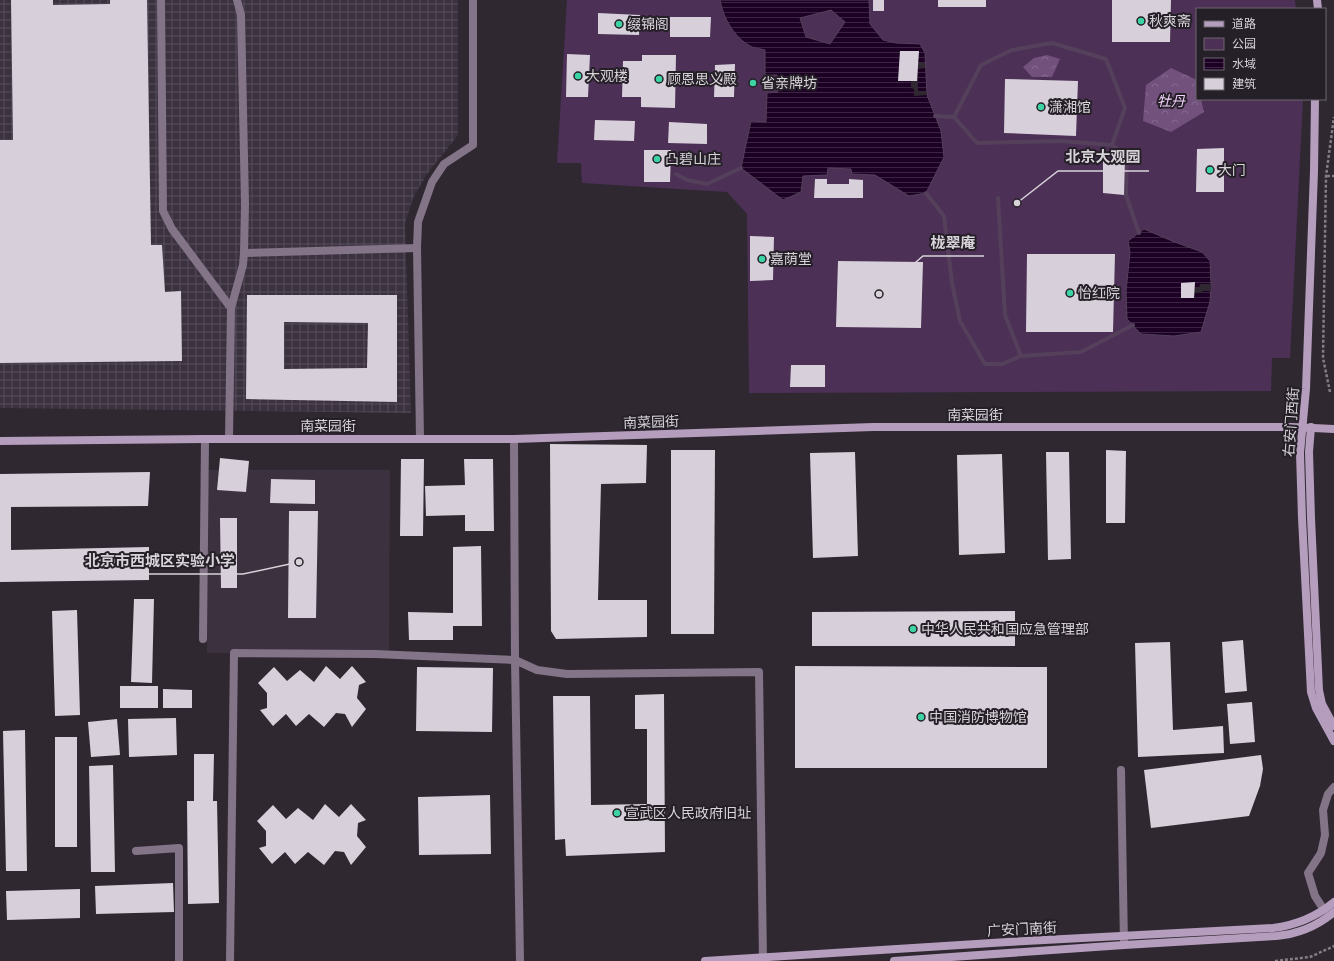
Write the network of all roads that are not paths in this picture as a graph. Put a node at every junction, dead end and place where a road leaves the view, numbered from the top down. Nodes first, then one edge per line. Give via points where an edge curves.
1 (161, 0) edge
2 (237, 0) edge
3 (473, 0) edge
4 (1315, 100) edge
5 (417, 248) junction
6 (244, 253) junction
7 (231, 308) junction
8 (1307, 427) junction
9 (1334, 429) edge
10 (205, 439) junction
11 (228, 439) junction
12 (420, 439) junction
13 (514, 439) junction
14 (0, 441) edge
15 (203, 639) dead end
16 (515, 660) junction
17 (1334, 726) edge
18 (1334, 741) edge
19 (1121, 770) dead end
20 (1334, 787) edge
21 (136, 851) dead end
22 (1334, 902) edge
23 (1324, 910) junction
24 (1334, 912) edge
25 (1124, 941) junction
26 (763, 959) edge
27 (178, 961) edge
28 (230, 961) edge
29 (520, 961) edge
30 (706, 961) edge
31 (894, 961) edge

1 - 7 street via 163,211 172,229
2 - 6 street via 241,14
3 - 5 street via 473,145 444,164 432,182 418,222
4 - 8 street, 右安门西街
5 - 6 street
5 - 12 street
6 - 7 street
7 - 11 street
8 - 9 street, 南菜园街
8 - 13 street, 南菜园街 via 872,427
8 - 17 street, 右安门西街 via 1319,690 1322,704
8 - 18 street, 右安门西街 via 1300,453 1311,692 1316,708
10 - 11 street, 南菜园街
10 - 14 street, 南菜园街
10 - 15 street
11 - 12 street, 南菜园街
12 - 13 street, 南菜园街
13 - 16 street
16 - 26 street via 537,670 567,674 759,672
16 - 28 street via 375,654 234,652
16 - 29 street
19 - 25 street
20 - 23 street via 1328,794 1323,810 1325,835 1321,853 1308,873 1315,896
21 - 27 street via 179,848
22 - 23 street, 广安门南街
23 - 25 street, 广安门南街 via 1304,920 1273,928
24 - 25 street, 广安门南街 via 1316,925 1284,936
25 - 26 street, 广安门南街
25 - 31 street, 广安门南街
26 - 30 street, 广安门南街

